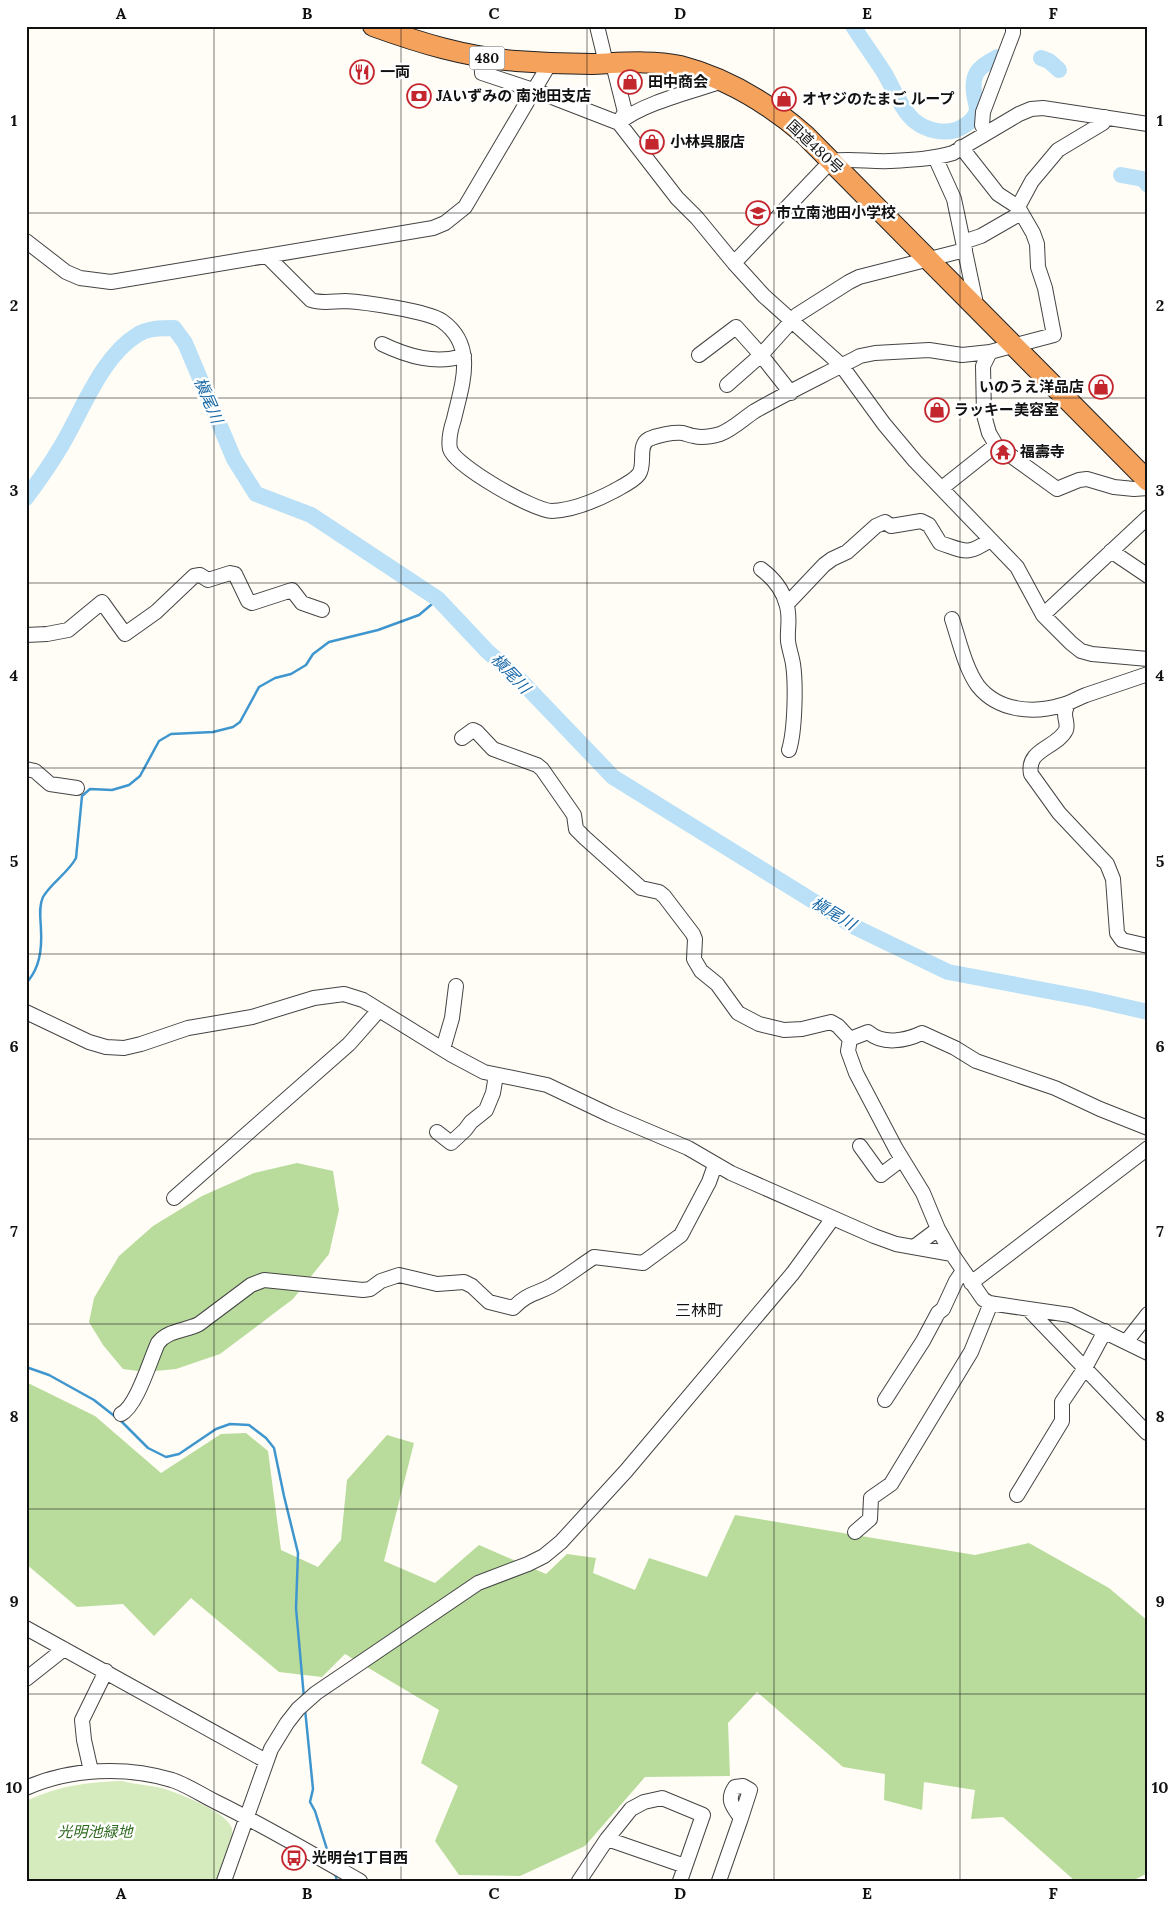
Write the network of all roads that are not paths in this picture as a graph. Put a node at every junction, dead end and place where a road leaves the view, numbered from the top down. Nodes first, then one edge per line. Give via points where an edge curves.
1 (373, 26) edge
2 (597, 26) edge
3 (1013, 26) edge
4 (481, 57) junction
5 (550, 63) junction
6 (606, 63) junction
7 (724, 81) junction
8 (535, 91) junction
9 (1105, 117) junction
10 (1147, 121) edge
11 (619, 123) junction
12 (986, 133) junction
13 (961, 148) junction
14 (935, 157) junction
15 (831, 162) junction
16 (1020, 210) junction
17 (26, 241) edge
18 (964, 246) junction
19 (267, 256) junction
20 (929, 259) junction
21 (734, 263) junction
22 (972, 302) junction
23 (791, 321) junction
24 (382, 344) dead end
25 (1015, 346) junction
26 (990, 352) junction
27 (699, 355) dead end
28 (761, 355) junction
29 (464, 356) junction
30 (841, 365) junction
31 (727, 386) dead end
32 (790, 393) junction
33 (996, 445) junction
34 (1148, 481) edge
35 (942, 488) junction
36 (1148, 488) edge
37 (1148, 517) edge
38 (990, 540) junction
39 (1112, 551) junction
40 (761, 569) dead end
41 (1148, 576) edge
42 (787, 604) junction
43 (322, 610) dead end
44 (1042, 615) junction
45 (952, 619) dead end
46 (26, 635) edge
47 (1148, 659) edge
48 (1148, 674) edge
49 (1068, 703) junction
50 (462, 738) dead end
51 (789, 750) dead end
52 (26, 769) edge
53 (77, 788) dead end
54 (1148, 946) edge
55 (456, 986) dead end
56 (379, 1010) junction
57 (26, 1012) edge
58 (850, 1040) junction
59 (443, 1049) junction
60 (496, 1075) junction
61 (1148, 1128) edge
62 (437, 1132) dead end
63 (860, 1146) dead end
64 (1148, 1148) edge
65 (902, 1159) junction
66 (715, 1165) junction
67 (174, 1198) dead end
68 (834, 1218) junction
69 (938, 1229) junction
70 (914, 1247) junction
71 (952, 1254) junction
72 (968, 1277) junction
73 (990, 1303) junction
74 (1029, 1310) junction
75 (1148, 1314) edge
76 (1105, 1332) junction
77 (1126, 1342) junction
78 (1148, 1353) edge
79 (1085, 1368) junction
80 (885, 1400) dead end
81 (121, 1414) dead end
82 (1147, 1433) edge
83 (1017, 1495) dead end
84 (855, 1532) dead end
85 (26, 1628) edge
86 (64, 1649) junction
87 (106, 1671) junction
88 (26, 1679) edge
89 (266, 1761) junction
90 (91, 1771) junction
91 (26, 1788) edge
92 (247, 1817) junction
93 (740, 1818) dead end
94 (607, 1839) junction
95 (685, 1866) junction
96 (224, 1881) edge
97 (360, 1881) edge
98 (580, 1881) edge
99 (680, 1881) edge
100 (719, 1881) edge

1 - 4 highway, 国道480号 / 480 via 430,46
2 - 6 street
3 - 12 street via 983,112 982,125
4 - 5 highway, 国道480号 / 480
4 - 8 street via 482,73
5 - 6 highway, 国道480号 / 480
5 - 8 street
6 - 7 highway, 国道480号 / 480 via 678,66
6 - 11 street via 614,68 625,112
7 - 11 street via 628,115
7 - 15 highway, 国道480号 / 480 via 768,106 805,135
8 - 11 street
8 - 19 street via 464,207 445,223 419,231
9 - 10 street
9 - 12 street via 1031,109
9 - 16 street via 1103,123 1058,150 1032,181
11 - 21 street via 677,198
12 - 13 street
13 - 14 street
13 - 16 street via 998,194
14 - 15 street
14 - 18 street via 954,199
15 - 20 highway, 国道480号 / 480
15 - 21 street
16 - 18 street
16 - 25 street via 1037,244 1038,267 1054,335
17 - 19 street via 66,272 80,278 111,282
18 - 20 street
18 - 22 street via 975,299
19 - 29 street via 316,302 346,301 426,313 441,320 459,340
20 - 22 highway, 国道480号 / 480
20 - 23 street via 859,277
21 - 23 street
22 - 25 highway, 国道480号 / 480
23 - 28 street
23 - 30 street
24 - 29 street via 399,352 434,360
25 - 26 street
25 - 34 highway, 国道480号 / 480
26 - 30 street via 962,355 929,350 875,353
26 - 33 street via 983,366 984,415 988,433
27 - 28 street via 736,327
28 - 31 street
28 - 32 street
29 - 32 street via 465,375 450,434 454,457 504,491 535,507 551,511 584,504 639,475 643,446 652,438 683,433 696,437 717,435
30 - 32 street
30 - 35 street via 884,424
33 - 35 street
33 - 36 street via 1057,489 1087,479 1114,488
35 - 38 street
37 - 39 street
38 - 42 street via 976,550 964,551 940,543 929,525 921,521 891,526 885,522 847,552 824,565
38 - 44 street via 1017,567
39 - 41 street
39 - 44 street
40 - 42 street via 778,585
42 - 51 street via 793,666 793,737
43 - 46 street via 302,603 292,590 248,602 235,574 208,580 200,575 194,576 156,612 125,634 102,602 68,630
44 - 47 street via 1071,644 1082,650 1092,654
45 - 49 street via 971,672 985,693 1006,706 1020,710
48 - 49 street
49 - 54 street via 1064,712 1066,729 1032,760 1031,774 1059,813 1107,864 1113,879 1117,933 1122,940
50 - 58 street via 473,730 492,749 542,770 574,815 576,829 641,888 664,896 693,934 694,959 701,971 717,984 738,1013 759,1024 784,1030 831,1022
52 - 53 street via 35,771 50,784
55 - 59 street via 452,1018
56 - 57 street via 344,994 322,996 252,1017 188,1028 124,1048 89,1042
56 - 59 street
56 - 67 street via 349,1044
58 - 61 street via 868,1032 876,1039 888,1040 910,1039 922,1033 976,1061 1055,1088
58 - 65 street via 848,1051 856,1073
59 - 60 street via 484,1072
60 - 62 street via 486,1110 451,1142
60 - 66 street via 547,1085 688,1148
63 - 65 street via 881,1175
64 - 72 street
65 - 69 street via 923,1193
66 - 68 street
66 - 81 street via 710,1182 681,1235 643,1263 594,1257 549,1287 527,1295 513,1308 488,1302 464,1282 437,1284 399,1275 363,1290 273,1280 251,1285 199,1324 162,1337 133,1401
68 - 70 street via 896,1244
68 - 89 street via 793,1273 646,1448 561,1542 528,1564 478,1583 316,1693 287,1723
69 - 70 street
69 - 71 street
70 - 71 street
71 - 72 street
72 - 73 street via 983,1299
72 - 80 street via 956,1281
73 - 74 street
73 - 84 street via 959,1373 891,1484 871,1498 870,1519
74 - 76 street via 1070,1315
74 - 79 street
75 - 77 street
76 - 77 street
76 - 79 street
77 - 78 street
79 - 82 street
79 - 83 street via 1062,1402 1062,1420
85 - 86 street
86 - 87 street
86 - 88 street
87 - 89 street
87 - 90 street via 82,1720
89 - 92 street
90 - 91 street
90 - 92 street via 142,1774 173,1780
92 - 96 street
92 - 97 street
93 - 100 street
94 - 95 street
94 - 95 street via 631,1809 662,1798 703,1815
94 - 98 street
95 - 99 street

